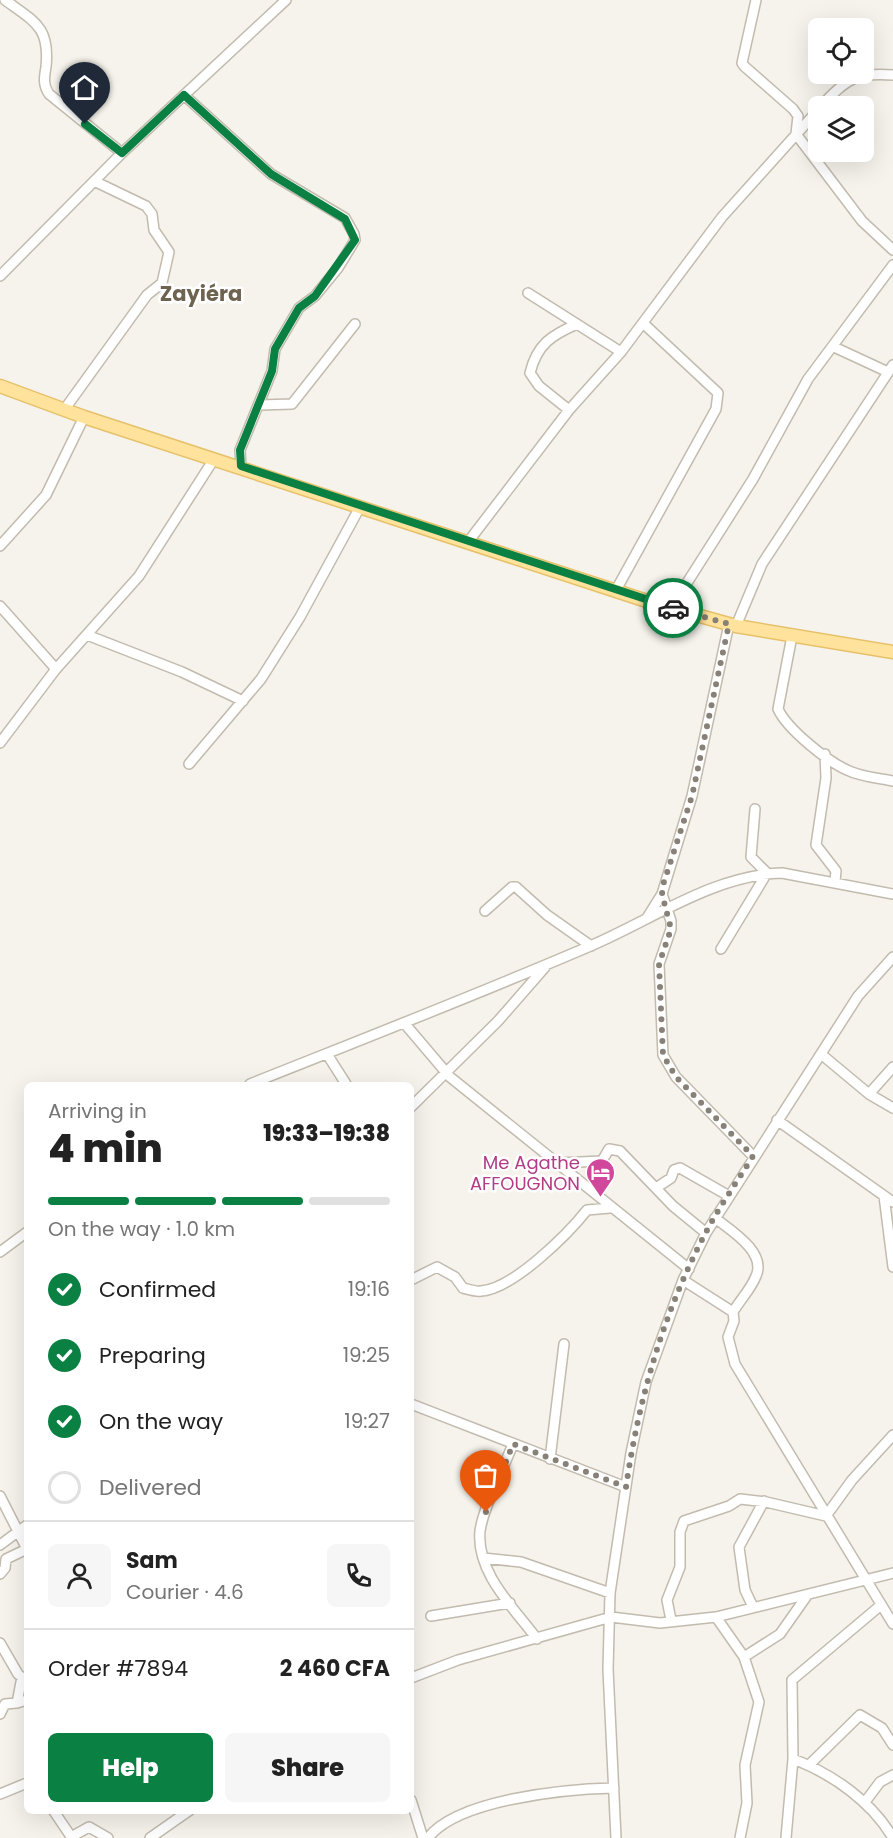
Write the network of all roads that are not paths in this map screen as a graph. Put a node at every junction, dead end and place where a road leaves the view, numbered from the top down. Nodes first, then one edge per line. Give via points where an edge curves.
1 (5, 0) edge
2 (286, 0) edge
3 (756, 0) edge
4 (893, 75) edge
5 (184, 95) junction
6 (833, 96) edge
7 (808, 121) edge
8 (796, 134) junction
9 (122, 153) junction
10 (94, 182) junction
11 (893, 250) edge
12 (893, 265) edge
13 (0, 276) edge
14 (528, 292) dead end
15 (643, 323) junction
16 (355, 324) dead end
17 (577, 324) junction
18 (834, 347) junction
19 (621, 351) junction
20 (890, 368) edge
21 (0, 386) edge
22 (260, 405) junction
23 (64, 410) junction
24 (569, 410) junction
25 (84, 417) junction
26 (214, 459) junction
27 (241, 466) junction
28 (360, 507) junction
29 (468, 542) junction
30 (0, 546) edge
31 (616, 590) junction
32 (0, 606) edge
33 (677, 609) junction
34 (733, 625) junction
35 (87, 635) junction
36 (792, 636) junction
37 (893, 652) edge
38 (56, 669) junction
39 (243, 701) junction
40 (0, 743) edge
41 (825, 754) junction
42 (189, 764) dead end
43 (846, 770) junction
44 (826, 778) junction
45 (893, 781) edge
46 (755, 809) dead end
47 (767, 873) junction
48 (835, 881) junction
49 (662, 894) junction
50 (893, 894) edge
51 (668, 909) junction
52 (484, 911) dead end
53 (646, 919) junction
54 (591, 946) junction
55 (721, 949) dead end
56 (893, 957) edge
57 (548, 964) junction
58 (405, 1024) junction
59 (327, 1054) junction
60 (821, 1054) junction
61 (893, 1067) edge
62 (446, 1072) junction
63 (255, 1082) edge
64 (345, 1082) edge
65 (869, 1094) junction
66 (414, 1104) edge
67 (893, 1108) edge
68 (777, 1120) junction
69 (753, 1156) junction
70 (557, 1163) junction
71 (656, 1188) junction
72 (729, 1196) junction
73 (884, 1196) junction
74 (893, 1202) edge
75 (610, 1208) junction
76 (715, 1218) junction
77 (706, 1233) junction
78 (24, 1234) edge
79 (0, 1252) edge
80 (893, 1267) edge
81 (689, 1269) junction
82 (414, 1279) edge
83 (682, 1280) junction
84 (732, 1312) junction
85 (564, 1344) dead end
86 (414, 1405) edge
87 (893, 1436) edge
88 (513, 1444) junction
89 (550, 1459) junction
90 (626, 1487) junction
91 (0, 1496) edge
92 (764, 1502) junction
93 (826, 1516) junction
94 (24, 1527) edge
95 (17, 1533) junction
96 (24, 1544) edge
97 (0, 1545) edge
98 (24, 1550) edge
99 (483, 1558) junction
100 (893, 1573) edge
101 (0, 1574) edge
102 (866, 1581) junction
103 (610, 1593) junction
104 (806, 1597) junction
105 (510, 1603) junction
106 (881, 1605) junction
107 (753, 1607) junction
108 (430, 1616) dead end
109 (611, 1617) junction
110 (716, 1617) junction
111 (671, 1620) junction
112 (893, 1624) edge
113 (537, 1639) junction
114 (0, 1643) edge
115 (744, 1657) junction
116 (414, 1677) edge
117 (24, 1679) edge
118 (24, 1701) edge
119 (17, 1703) junction
120 (0, 1714) edge
121 (893, 1745) edge
122 (793, 1759) junction
123 (809, 1765) junction
124 (893, 1775) edge
125 (24, 1784) edge
126 (16, 1787) junction
127 (614, 1788) junction
128 (1, 1790) edge
129 (24, 1791) edge
130 (865, 1802) junction
131 (414, 1810) edge
132 (56, 1814) edge
133 (185, 1814) edge
134 (71, 1837) edge
135 (154, 1837) edge
136 (108, 1838) edge
137 (423, 1838) edge
138 (428, 1838) edge
139 (616, 1838) edge
140 (740, 1838) edge
141 (786, 1838) edge
142 (893, 1838) edge

1 - 9 street via 43,31 48,46 44,86 49,94
2 - 5 street
3 - 8 street via 742,63 793,109 798,116
4 - 6 street via 867,73 853,77
5 - 9 street
5 - 22 street via 271,174 345,219 354,234 355,240 338,268 315,296 299,308 275,349
7 - 8 street
8 - 11 street via 862,221
8 - 15 street via 722,218
9 - 10 street
10 - 13 street
10 - 23 street via 146,206 152,214 154,230 169,252 162,283 147,295
12 - 18 street
14 - 17 street
15 - 19 street
15 - 31 street via 718,393 716,409
16 - 22 street via 292,404
17 - 19 street
17 - 24 street via 545,342 530,373 539,386
18 - 20 street
18 - 33 street via 808,379 753,479 685,586
19 - 24 street
20 - 34 street via 762,564
21 - 23 main road
22 - 27 street via 240,450
23 - 25 main road
24 - 29 street
25 - 26 main road
25 - 30 street via 46,495
26 - 27 main road
26 - 35 street via 139,576
27 - 28 main road
28 - 29 main road
28 - 39 street via 300,617
29 - 31 main road
31 - 33 main road
32 - 38 street
33 - 34 main road
34 - 36 main road
34 - 49 street via 692,796
35 - 38 street
35 - 39 street
36 - 37 main road
36 - 41 street via 778,709 791,729
38 - 40 street
39 - 42 street
41 - 43 street
41 - 44 street
43 - 44 street
43 - 45 street
44 - 48 street via 816,845 837,871
46 - 47 street via 751,857
47 - 48 street
47 - 51 street via 722,885
47 - 55 street
48 - 50 street
49 - 51 street
49 - 53 street
51 - 53 street
51 - 69 street via 671,929 659,964 663,1055 676,1077
52 - 54 street via 516,887
53 - 54 street
54 - 57 street
56 - 60 street via 864,988
57 - 58 street
57 - 62 street
58 - 59 street
58 - 62 street
59 - 63 street
59 - 64 street
60 - 65 street
60 - 68 street
61 - 65 street
62 - 66 street
62 - 70 street
65 - 67 street
68 - 69 street
68 - 73 street
69 - 72 street
70 - 71 street via 603,1161 612,1148 620,1151
70 - 75 street
71 - 72 street via 680,1168
71 - 77 street
72 - 76 street
73 - 74 street
73 - 80 street
75 - 81 street
75 - 82 street via 587,1210 569,1233 537,1261 483,1291 462,1288 455,1277 440,1267
76 - 77 street
76 - 84 street via 747,1245 756,1260 757,1275
77 - 81 street
78 - 79 street
81 - 83 street
83 - 84 street
83 - 90 street via 646,1382
84 - 93 street via 734,1321 728,1337 735,1364
85 - 89 street
86 - 88 street
87 - 93 street via 852,1480
88 - 89 street
88 - 99 street via 482,1522
89 - 90 street
90 - 103 street
91 - 95 street
92 - 93 street
92 - 107 street via 739,1547 745,1590
92 - 111 street via 741,1499 684,1521 680,1532 680,1567 667,1600
93 - 102 street
94 - 95 street
95 - 96 street
95 - 97 street
98 - 101 street via 6,1558
99 - 103 street via 521,1562
99 - 105 street via 493,1581
100 - 102 street
102 - 104 street
102 - 106 street
103 - 109 street
104 - 107 street
104 - 115 street via 780,1634
105 - 108 street
105 - 113 street
106 - 112 street
106 - 122 street via 792,1680
107 - 110 street
109 - 111 street via 660,1623
109 - 113 street
109 - 127 street via 608,1669
110 - 111 street
110 - 115 street
113 - 116 street via 458,1660
114 - 117 street
115 - 140 street via 759,1702 745,1765 747,1803
117 - 119 street
118 - 119 street
119 - 120 street via 5,1704
121 - 123 street via 882,1728 860,1715
122 - 123 street
122 - 141 street
123 - 130 street
124 - 130 street via 880,1782
125 - 126 street
126 - 128 street
126 - 129 street
127 - 138 street via 559,1790 518,1798 447,1822
127 - 139 street
130 - 142 street
131 - 137 street
132 - 134 street
133 - 135 street
134 - 136 street via 89,1827

